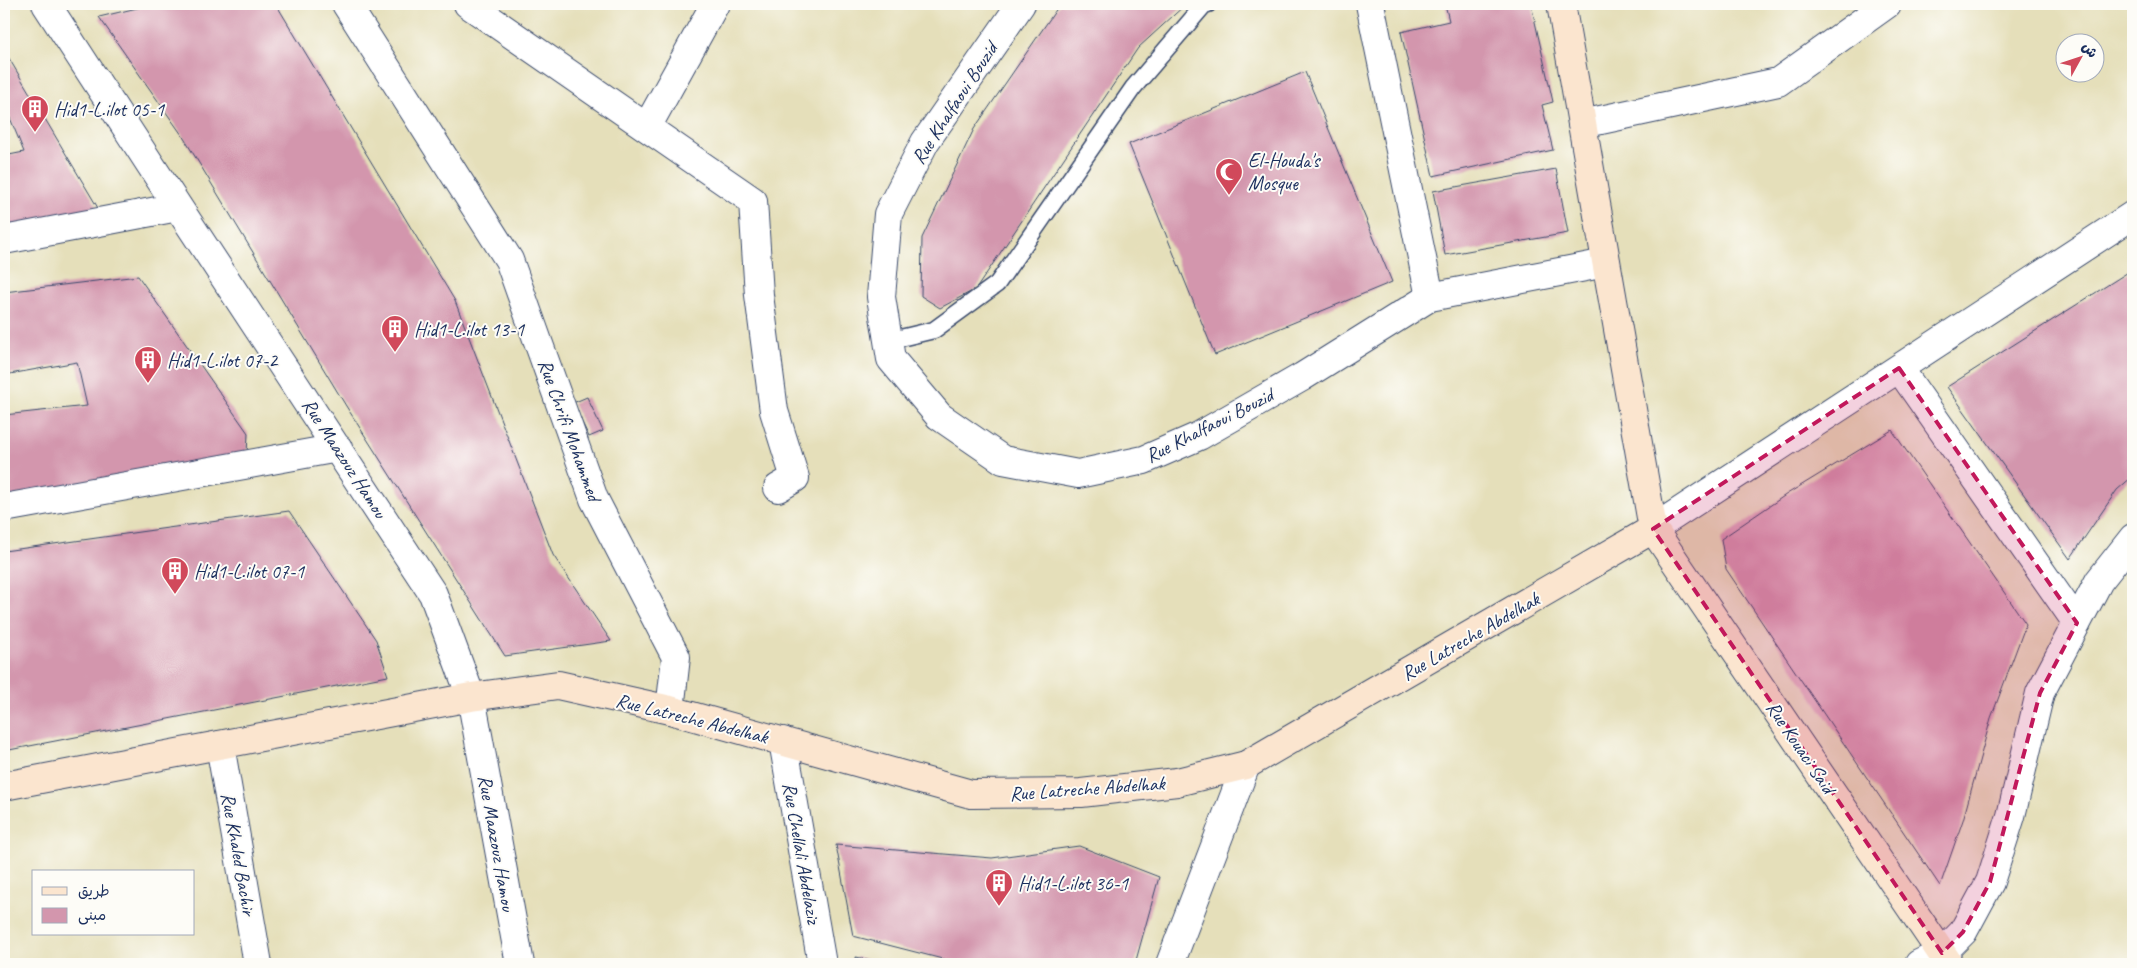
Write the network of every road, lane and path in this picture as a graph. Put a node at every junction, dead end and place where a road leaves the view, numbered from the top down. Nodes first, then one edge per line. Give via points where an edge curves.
1 (46, 4) edge
2 (346, 4) edge
3 (468, 4) edge
4 (715, 4) edge
5 (1021, 4) edge
6 (1208, 4) edge
7 (1370, 4) edge
8 (1561, 4) edge
9 (1887, 4) edge
10 (1859, 13) edge
11 (1582, 124) junction
12 (647, 127) junction
13 (178, 207) junction
14 (2133, 214) edge
15 (4, 240) edge
16 (1606, 263) junction
17 (1430, 297) junction
18 (888, 341) junction
19 (1899, 368) junction
20 (338, 448) junction
21 (778, 488) dead end
22 (4, 508) edge
23 (1653, 529) junction
24 (2133, 538) edge
25 (2077, 623) junction
26 (471, 697) junction
27 (670, 710) junction
28 (783, 741) junction
29 (220, 745) junction
30 (1246, 766) junction
31 (4, 786) edge
32 (1936, 961) edge
33 (258, 964) edge
34 (520, 964) edge
35 (822, 964) edge
36 (1170, 964) edge

1 - 13 street, Rue Maazouz Hamou
2 - 27 street, Rue Chrifi Mohammed via 509,260 594,499 676,657
3 - 12 street
4 - 12 street
5 - 18 street, Rue Khalfaoui Bouzid via 924,142 888,214 881,297
6 - 18 lane via 1133,88 997,284 934,330
7 - 17 street
8 - 11 street
9 - 10 street
10 - 11 street via 1778,82
11 - 16 street
12 - 21 street via 752,201 759,295 774,411 795,478
13 - 15 street
13 - 20 street, Rue Maazouz Hamou
14 - 19 street
16 - 17 street, Rue Khalfaoui Bouzid
16 - 23 street
17 - 18 street, Rue Khalfaoui Bouzid via 1302,377 1199,436 1144,460 1078,474 1003,460 939,416 891,359
19 - 23 street
19 - 25 street
20 - 22 street
20 - 26 street, Rue Maazouz Hamou via 433,594
23 - 30 street, Rue Latreche Abdelhak
23 - 32 street, Rue Kouaci Said
24 - 25 street via 2099,581
25 - 32 street via 2040,693 2011,816 1990,882 1963,932
26 - 27 street, Rue Latreche Abdelhak via 558,685
26 - 29 street, Rue Latreche Abdelhak
26 - 34 street, Rue Maazouz Hamou
27 - 28 street, Rue Latreche Abdelhak
28 - 30 street, Rue Latreche Abdelhak via 971,794 1081,793 1177,782
28 - 35 street, Rue Chellali Abdelaziz
29 - 31 street, Rue Latreche Abdelhak
29 - 33 street, Rue Khaled Bachir
30 - 36 street

